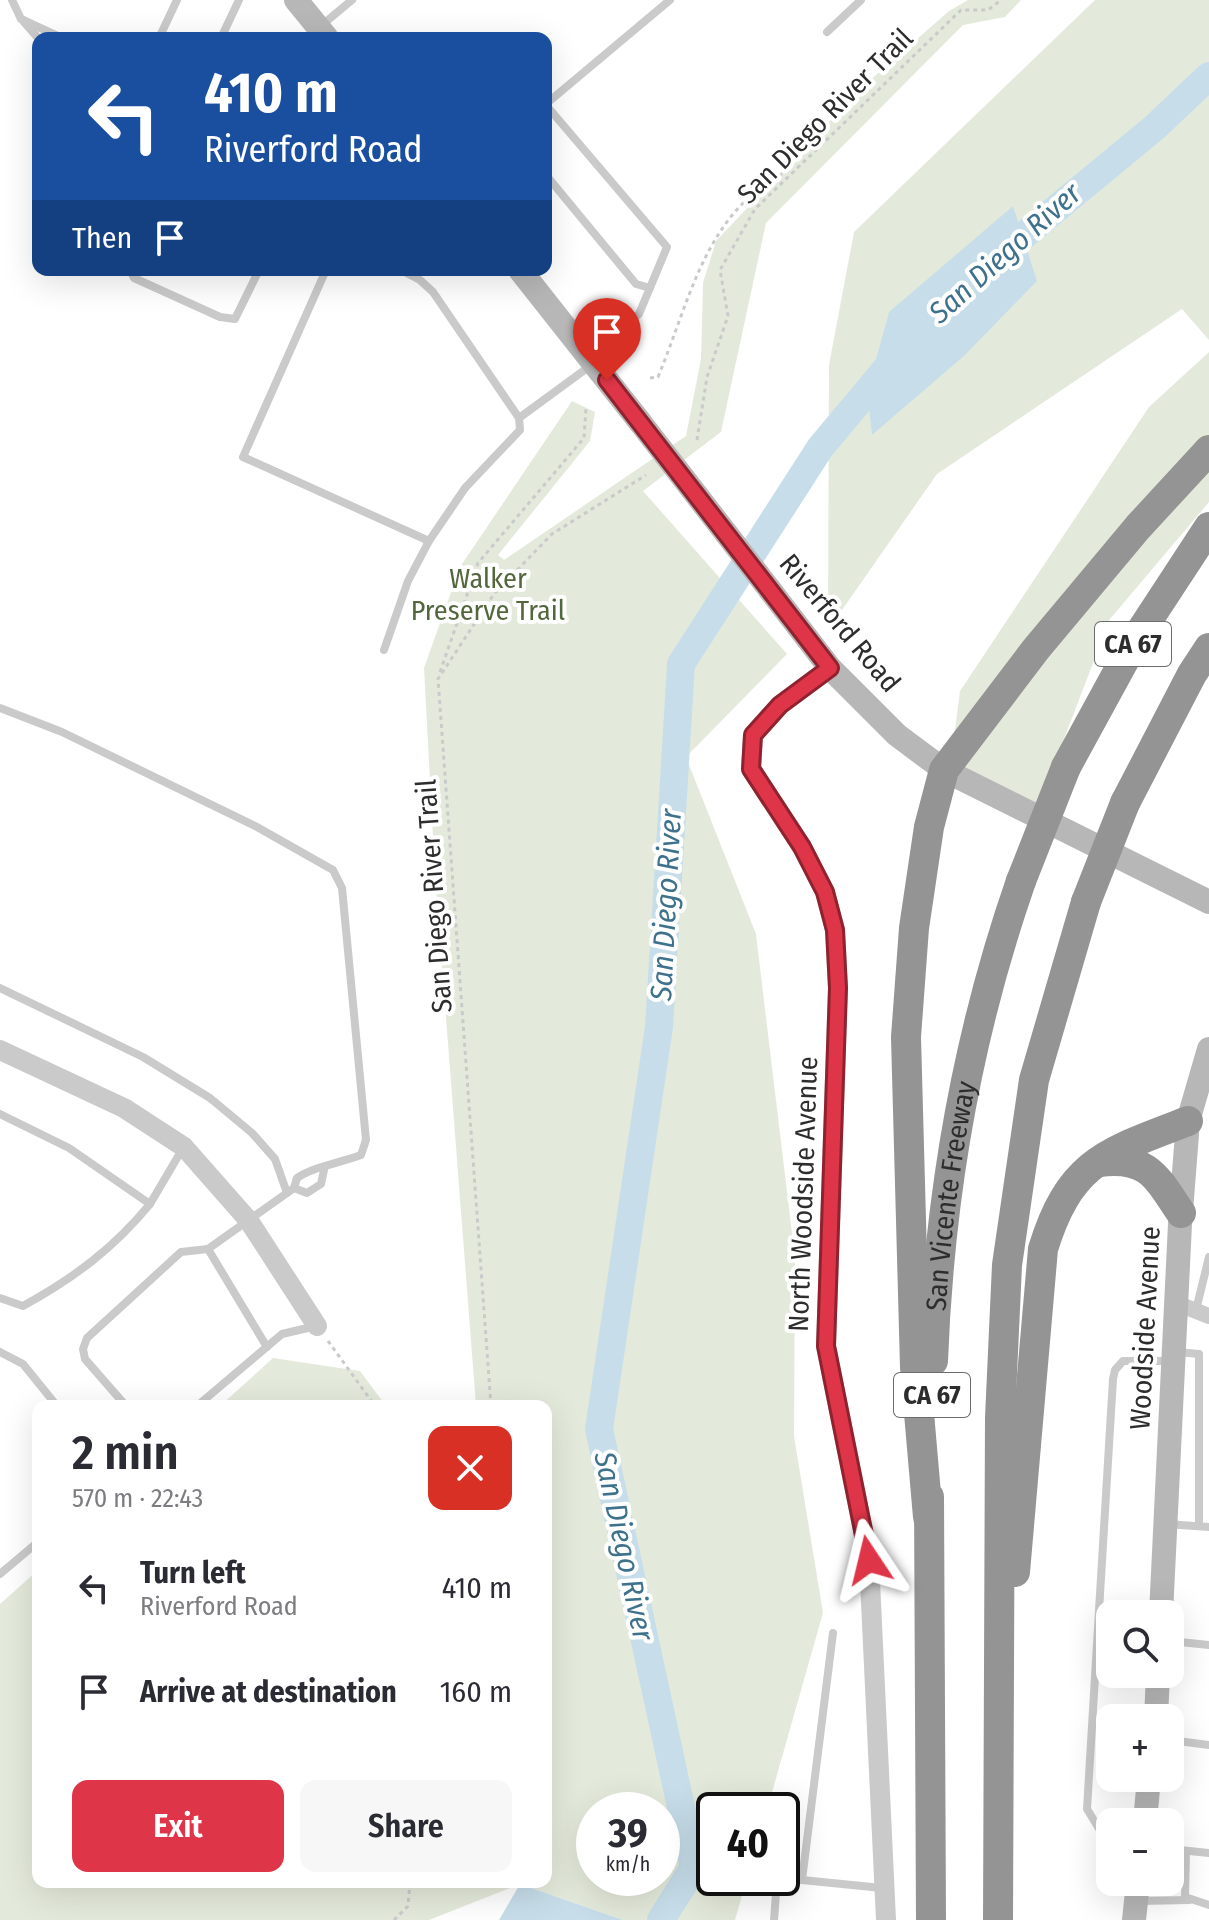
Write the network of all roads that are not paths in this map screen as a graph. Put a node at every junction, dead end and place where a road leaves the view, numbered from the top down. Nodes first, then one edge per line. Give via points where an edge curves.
1 (12, 0) edge
2 (177, 0) edge
3 (239, 0) edge
4 (296, 0) edge
5 (352, 0) edge
6 (670, 0) edge
7 (861, 0) edge
8 (21, 19) junction
9 (33, 32) edge
10 (49, 32) edge
11 (162, 32) edge
12 (224, 32) edge
13 (322, 32) edge
14 (324, 32) edge
15 (827, 32) dead end
16 (552, 99) edge
17 (552, 111) edge
18 (552, 182) edge
19 (133, 276) edge
20 (256, 276) edge
21 (323, 276) edge
22 (412, 276) edge
23 (525, 276) edge
24 (650, 288) junction
25 (591, 359) junction
26 (519, 418) junction
27 (1209, 450) edge
28 (1209, 527) edge
29 (429, 541) junction
30 (1209, 648) edge
31 (384, 650) dead end
32 (830, 668) junction
33 (0, 708) edge
34 (944, 770) junction
35 (1209, 902) edge
36 (0, 988) edge
37 (1209, 1049) edge
38 (0, 1050) edge
39 (0, 1114) edge
40 (1188, 1121) junction
41 (184, 1147) junction
42 (1093, 1163) junction
43 (324, 1170) junction
44 (291, 1191) junction
45 (150, 1204) junction
46 (1181, 1213) junction
47 (249, 1221) junction
48 (208, 1249) junction
49 (1209, 1257) edge
50 (0, 1298) edge
51 (1194, 1310) edge
52 (317, 1326) joint
53 (267, 1347) junction
54 (0, 1352) edge
55 (1199, 1354) junction
56 (1209, 1355) edge
57 (1174, 1356) junction
58 (52, 1400) edge
59 (121, 1400) edge
60 (204, 1400) edge
61 (928, 1517) junction
62 (1166, 1524) junction
63 (1204, 1527) edge
64 (32, 1547) edge
65 (0, 1574) edge
66 (1162, 1600) edge
67 (833, 1633) dead end
68 (1184, 1642) edge
69 (1209, 1645) edge
70 (999, 1709) junction
71 (1184, 1742) edge
72 (1209, 1745) edge
73 (1096, 1825) edge
74 (1186, 1851) joint
75 (1209, 1853) edge
76 (802, 1880) junction
77 (887, 1889) junction
78 (1190, 1900) junction
79 (1136, 1901) edge
80 (1209, 1905) edge
81 (774, 1920) edge
82 (886, 1920) edge
83 (931, 1920) edge
84 (998, 1920) edge

1 - 8 lane
2 - 11 lane
3 - 12 lane
4 - 13 main road
5 - 14 lane
6 - 16 lane
7 - 15 lane
8 - 9 lane
8 - 10 lane
17 - 24 lane via 667,247
18 - 24 lane via 636,284
19 - 20 lane via 235,319
21 - 29 lane via 243,457
22 - 26 lane via 433,292
23 - 25 main road, Riverford Road
24 - 25 lane via 639,314
25 - 26 lane
25 - 32 main road, Riverford Road, bridge
26 - 29 lane via 520,430 465,488
27 - 34 highway via 1036,649
28 - 61 highway, San Vicente Freeway / CA 67, bridge via 1137,637 1066,767 992,964 951,1157 934,1328
29 - 31 lane via 408,581
30 - 70 highway, CA 67, bridge via 1125,803 1086,902 1034,1080 1007,1265 1000,1418
32 - 34 main road, Riverford Road via 897,735
32 - 77 street, North Woodside Avenue via 780,705 753,735 751,769 802,847 825,892 835,930 838,988 826,1346 869,1560
33 - 43 lane via 62,732 333,870 342,888 366,1140 361,1155
34 - 35 main road, Riverford Road
34 - 61 highway via 929,827 914,928 906,1037 915,1367
36 - 44 lane via 143,1057 210,1098 275,1159
37 - 40 main road, Woodside Avenue
38 - 41 street via 124,1108
39 - 45 lane via 69,1148
40 - 42 highway
40 - 46 main road, Woodside Avenue
41 - 45 lane
41 - 47 street
42 - 46 highway via 1124,1159 1149,1168
42 - 70 highway via 1054,1213 1043,1249 1024,1500
43 - 44 lane via 311,1168 297,1178
43 - 44 lane via 321,1184 307,1193
44 - 47 lane
45 - 50 lane via 120,1241 65,1283 23,1306
46 - 51 main road, Woodside Avenue
47 - 48 lane
47 - 52 street
48 - 53 lane
48 - 59 lane via 181,1252 87,1338 85,1359
49 - 51 lane
51 - 57 main road, Woodside Avenue
52 - 53 lane via 282,1334
53 - 60 lane
54 - 58 lane via 23,1364
55 - 56 lane
55 - 57 lane
55 - 63 lane
57 - 62 main road, Woodside Avenue
57 - 73 lane via 1123,1361 1113,1379 1087,1809
61 - 83 highway, San Vicente Freeway / CA 67
62 - 63 lane
62 - 66 main road, Woodside Avenue
64 - 65 lane
67 - 76 lane
68 - 69 lane
70 - 84 highway, CA 67
71 - 72 lane
74 - 75 lane
74 - 78 lane via 1185,1897
76 - 77 lane
76 - 81 lane via 777,1880
77 - 82 street, North Woodside Avenue
78 - 79 lane
78 - 80 lane

